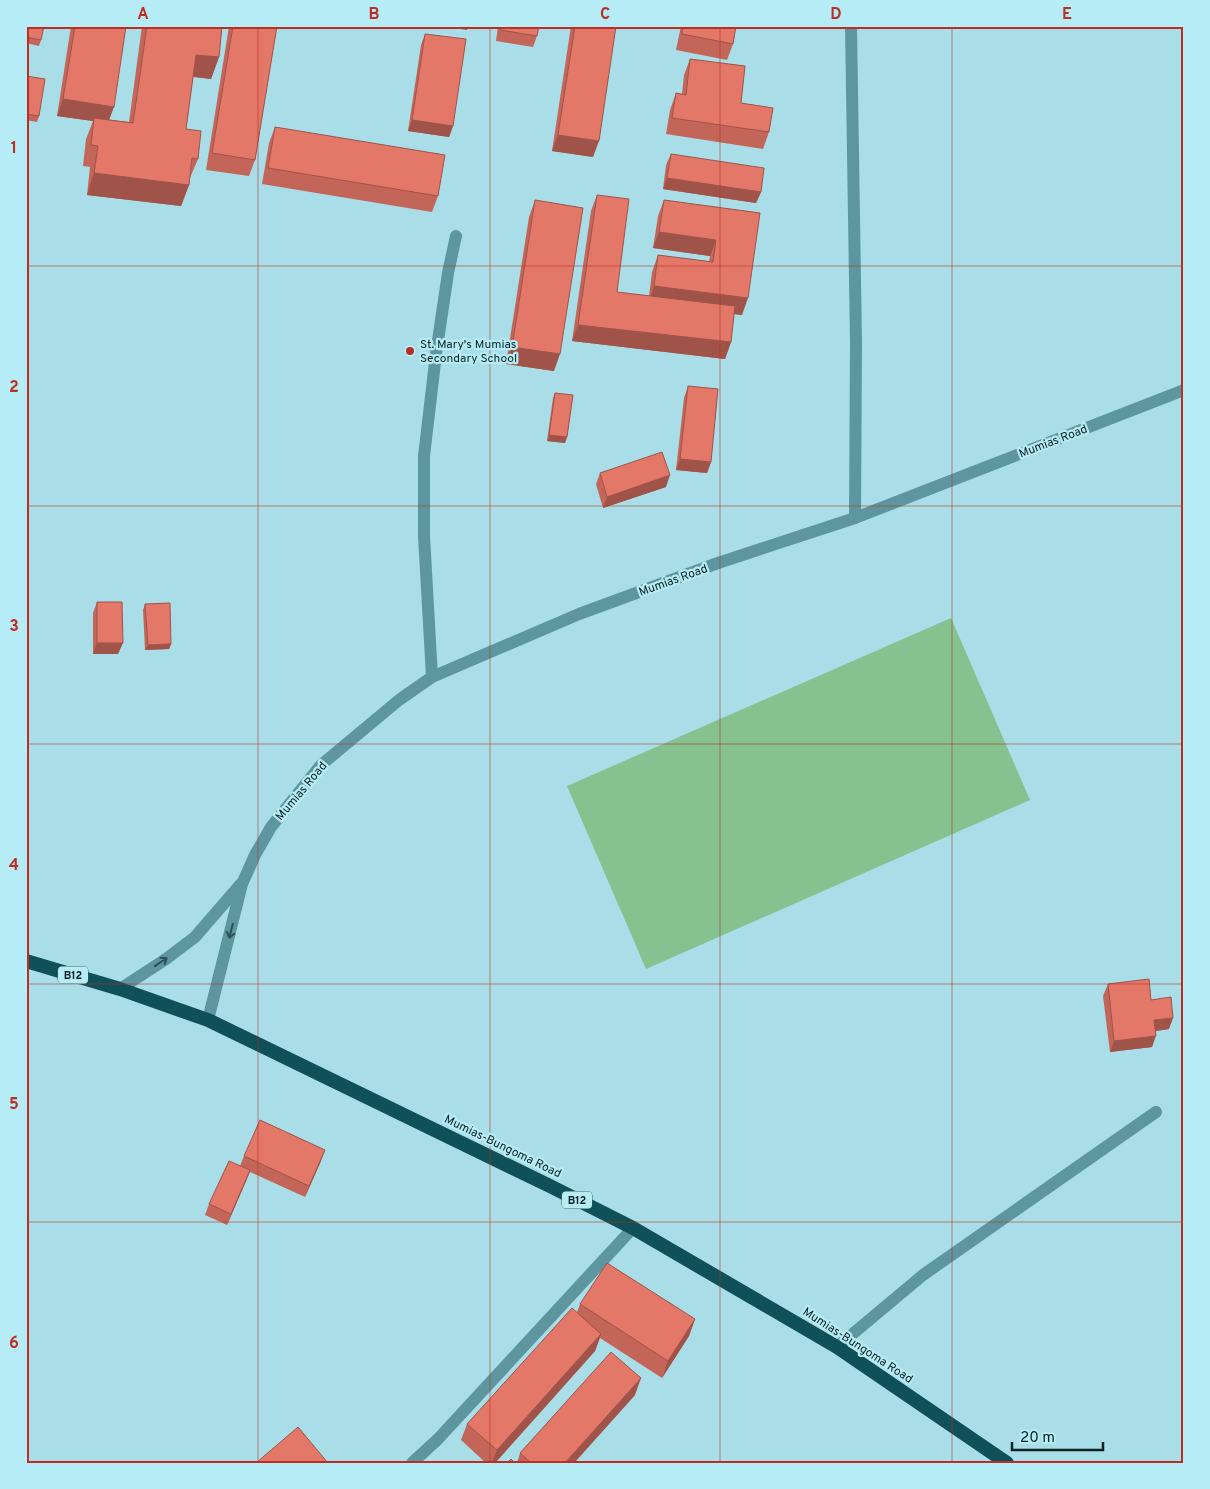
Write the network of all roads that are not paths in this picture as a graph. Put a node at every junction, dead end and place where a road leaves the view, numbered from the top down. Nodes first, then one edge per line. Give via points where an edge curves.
1 (851, 26) edge
2 (456, 236) dead end
3 (1184, 390) edge
4 (856, 518) junction
5 (432, 677) junction
6 (242, 884) junction
7 (26, 961) edge
8 (120, 989) junction
9 (208, 1020) junction
10 (1156, 1112) dead end
11 (633, 1228) junction
12 (837, 1347) junction
13 (412, 1463) edge
14 (1007, 1463) edge

1 - 4 street
2 - 5 street via 436,354 424,456 424,536
3 - 4 street, Mumias Road
4 - 5 street, Mumias Road via 718,563 578,614
5 - 6 street, Mumias Road via 321,765 271,827
8 -> 6 street, Mumias Road via 194,937
6 -> 9 street, Mumias Road
7 - 8 highway, B12
8 - 9 highway, Mumias-Bungoma Road / B12
9 - 11 highway, Mumias-Bungoma Road / B12
10 - 12 street via 923,1275
11 - 12 highway, Mumias-Bungoma Road / B12
11 - 13 street
12 - 14 highway, Mumias-Bungoma Road / B12

